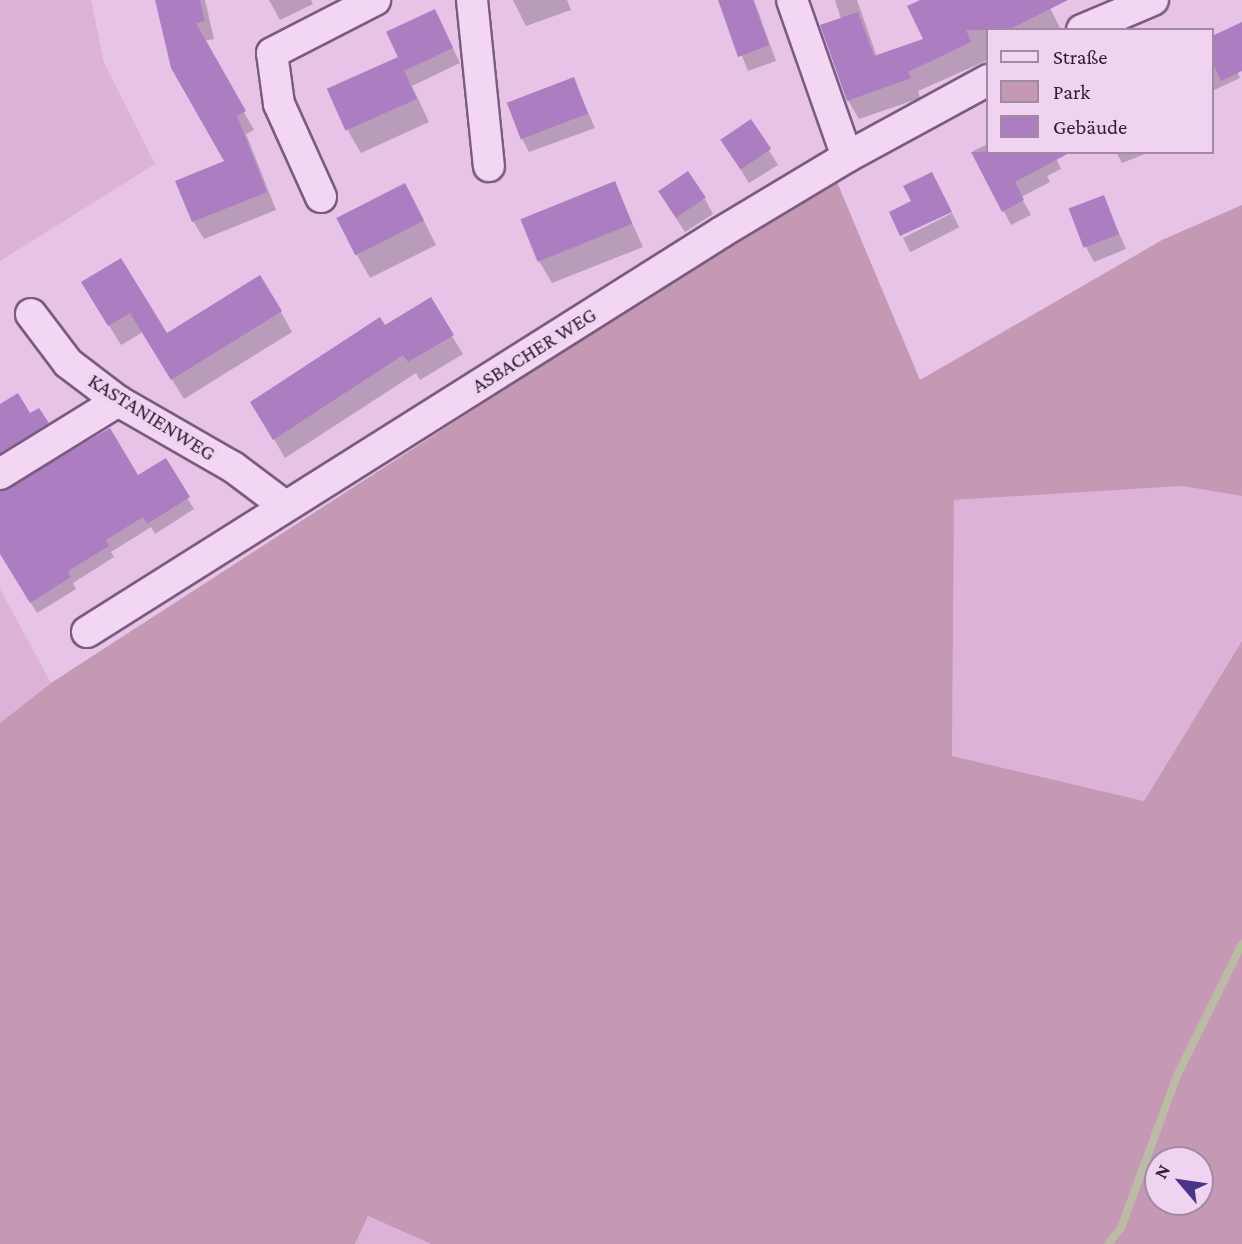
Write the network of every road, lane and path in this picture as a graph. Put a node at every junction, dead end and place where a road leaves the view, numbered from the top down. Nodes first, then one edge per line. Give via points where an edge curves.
1 (375, 0) edge
2 (472, 0) edge
3 (792, 0) edge
4 (1153, 0) edge
5 (1088, 18) edge
6 (986, 81) edge
7 (847, 157) junction
8 (489, 166) dead end
9 (321, 197) dead end
10 (31, 314) dead end
11 (118, 401) junction
12 (0, 474) edge
13 (285, 506) junction
14 (87, 632) dead end

1 - 9 street via 272,53 279,104
2 - 8 street
3 - 7 street
4 - 5 street
6 - 7 street, ASBACHER WEG
7 - 13 street, ASBACHER WEG
10 - 11 street, KASTANIENWEG via 68,363
11 - 12 street
11 - 13 street, KASTANIENWEG via 233,467
13 - 14 street, ASBACHER WEG

